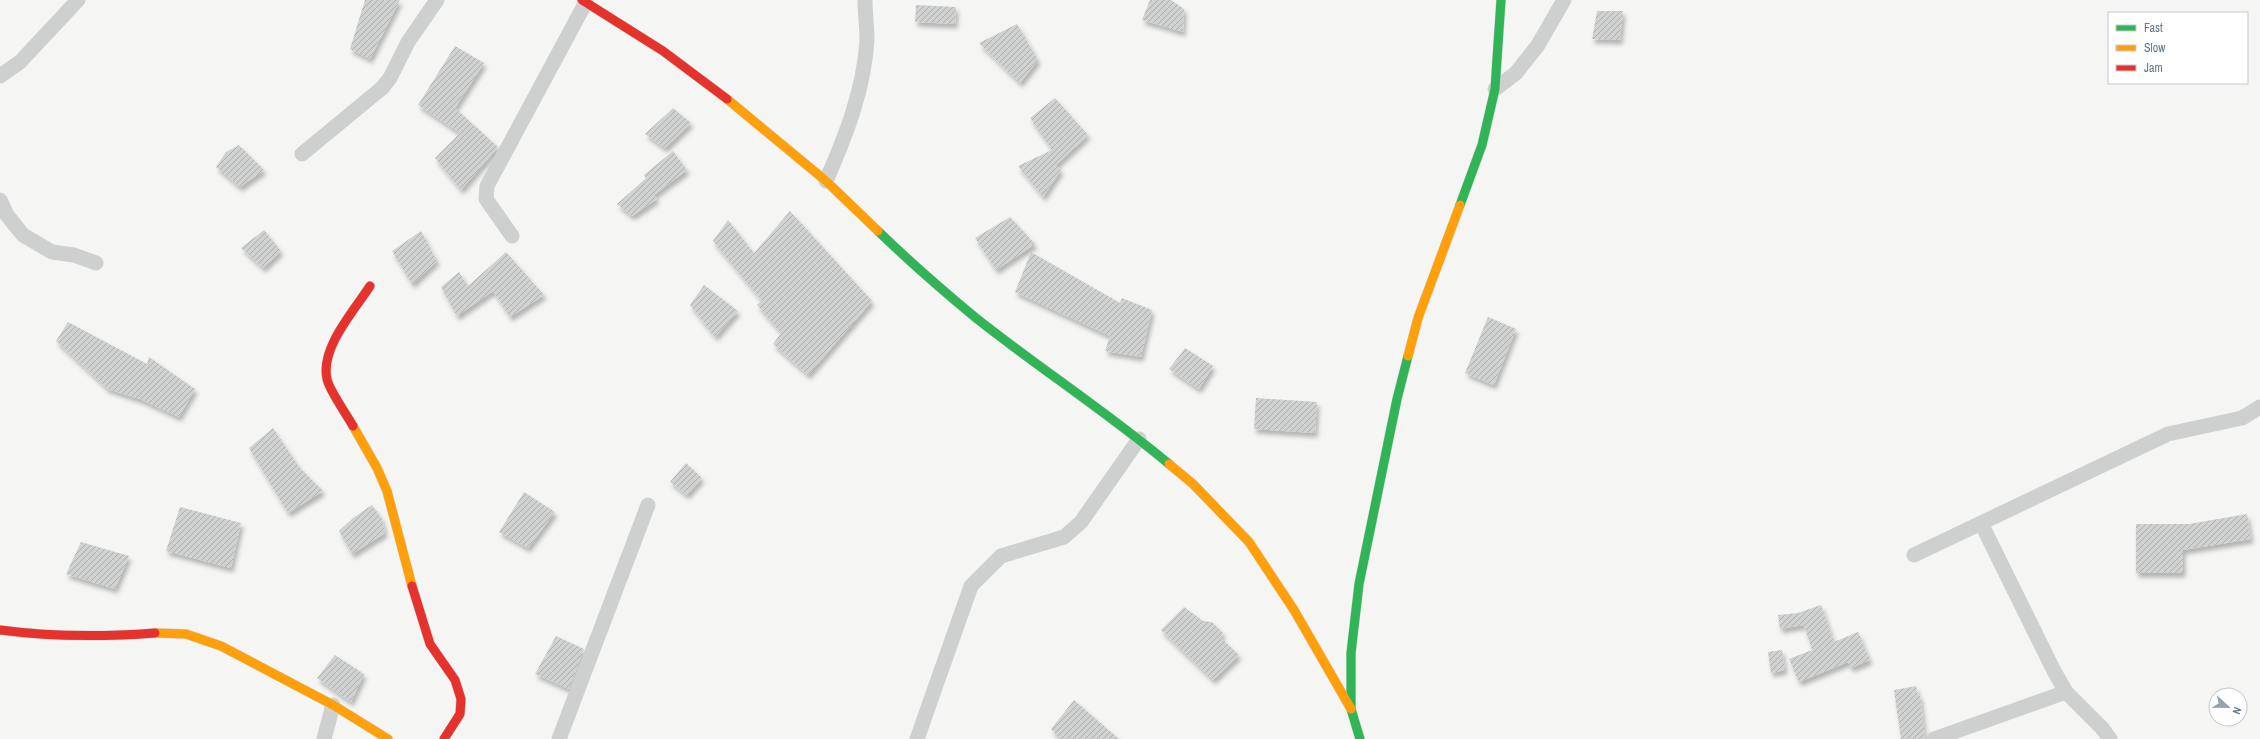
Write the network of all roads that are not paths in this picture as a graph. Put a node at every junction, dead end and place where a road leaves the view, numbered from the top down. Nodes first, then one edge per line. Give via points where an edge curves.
1 (78, 0) edge
2 (437, 0) edge
3 (865, 0) edge
4 (1501, 0) edge
5 (1564, 0) edge
6 (584, 1) edge
7 (0, 76) edge
8 (1495, 89) junction
9 (302, 154) dead end
10 (826, 181) junction
11 (0, 200) edge
12 (512, 236) dead end
13 (96, 263) dead end
14 (370, 286) dead end
15 (2260, 406) edge
16 (1139, 439) junction
17 (648, 506) dead end
18 (1981, 523) junction
19 (1914, 556) dead end
20 (0, 630) edge
21 (2066, 692) junction
22 (333, 705) junction
23 (1351, 709) junction
24 (324, 739) edge
25 (388, 739) edge
26 (444, 739) edge
27 (559, 739) edge
28 (917, 739) edge
29 (1360, 739) edge
30 (1934, 739) edge
31 (2110, 739) edge

1 - 7 street via 20,62
2 - 9 street via 408,42 390,78 382,88
3 - 10 street via 867,39 861,83 850,126
4 - 8 street
5 - 8 street via 1538,45 1521,68
6 - 10 street via 663,51 748,115
6 - 12 street via 487,186 486,199
8 - 23 street via 1482,145 1418,318 1396,399 1359,584 1351,652
10 - 16 street via 912,264 976,318
11 - 13 street via 7,215 23,235 52,252 74,255
14 - 26 street via 330,347 326,362 327,380 377,468 387,491 415,600 430,644 454,680 461,699 460,714
15 - 18 street via 2242,418 2168,434
16 - 23 street via 1193,484 1249,542 1294,610
16 - 28 street via 1081,522 1064,537 1001,556 972,586
17 - 27 street
18 - 19 street
18 - 21 street
20 - 22 street via 46,636 186,634 221,646
21 - 30 street
21 - 31 street
22 - 24 street
22 - 25 street
23 - 29 street

